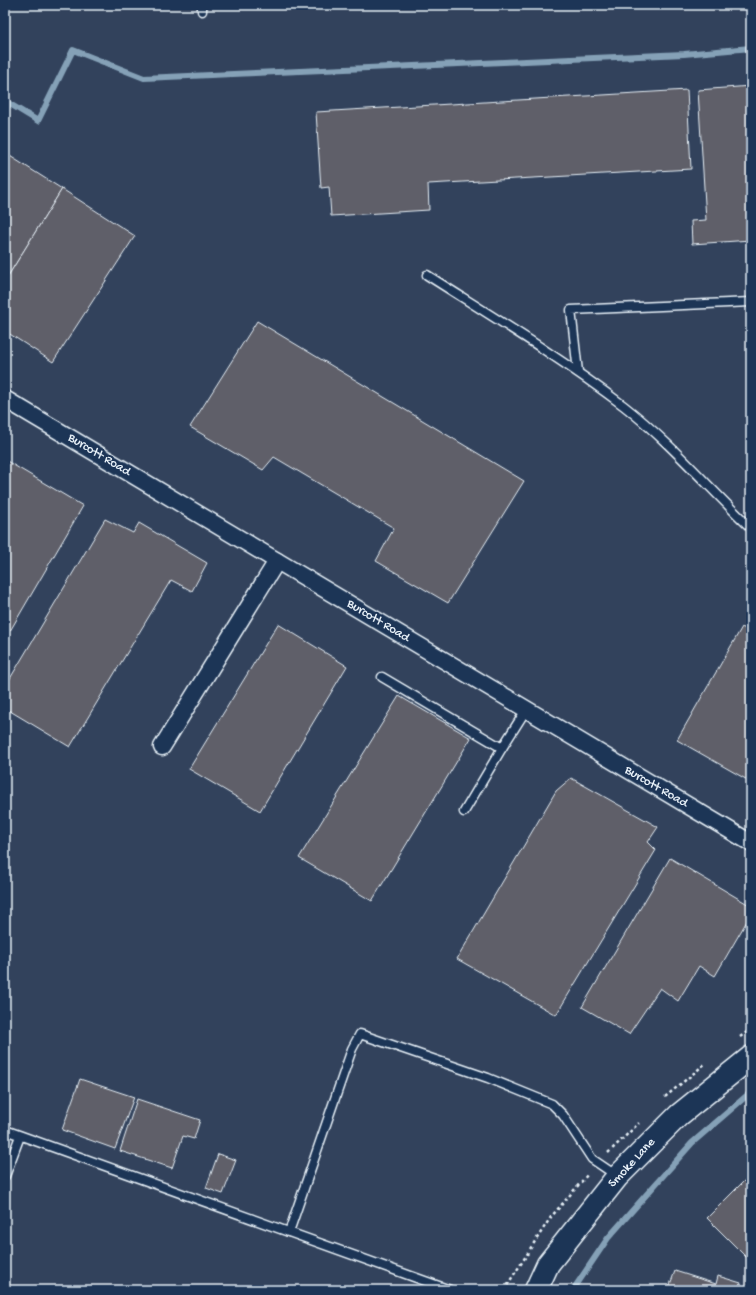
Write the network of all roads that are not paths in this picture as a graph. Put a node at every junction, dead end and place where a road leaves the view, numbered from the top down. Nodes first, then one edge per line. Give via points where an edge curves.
1 (427, 275) dead end
2 (751, 302) edge
3 (578, 372) junction
4 (5, 399) edge
5 (751, 528) edge
6 (277, 561) junction
7 (382, 677) dead end
8 (526, 710) junction
9 (162, 747) dead end
10 (502, 748) junction
11 (464, 812) dead end
12 (751, 842) edge
13 (751, 1057) edge
14 (5, 1130) edge
15 (20, 1136) junction
16 (5, 1176) edge
17 (617, 1176) junction
18 (289, 1232) junction
19 (448, 1290) edge
20 (536, 1290) edge

1 - 3 lane
2 - 3 lane via 571,310
3 - 5 lane via 625,407 662,440
4 - 6 street, Burcott Road
6 - 8 street, Burcott Road
6 - 9 street
7 - 10 lane
8 - 10 lane
8 - 12 street, Burcott Road
10 - 11 lane
13 - 17 highway, Smoke Lane via 679,1115
14 - 15 lane
15 - 16 lane
15 - 18 lane
17 - 18 lane via 592,1158 563,1115 552,1104 488,1078 360,1034 352,1049
17 - 20 highway, Smoke Lane via 548,1264
18 - 19 lane

